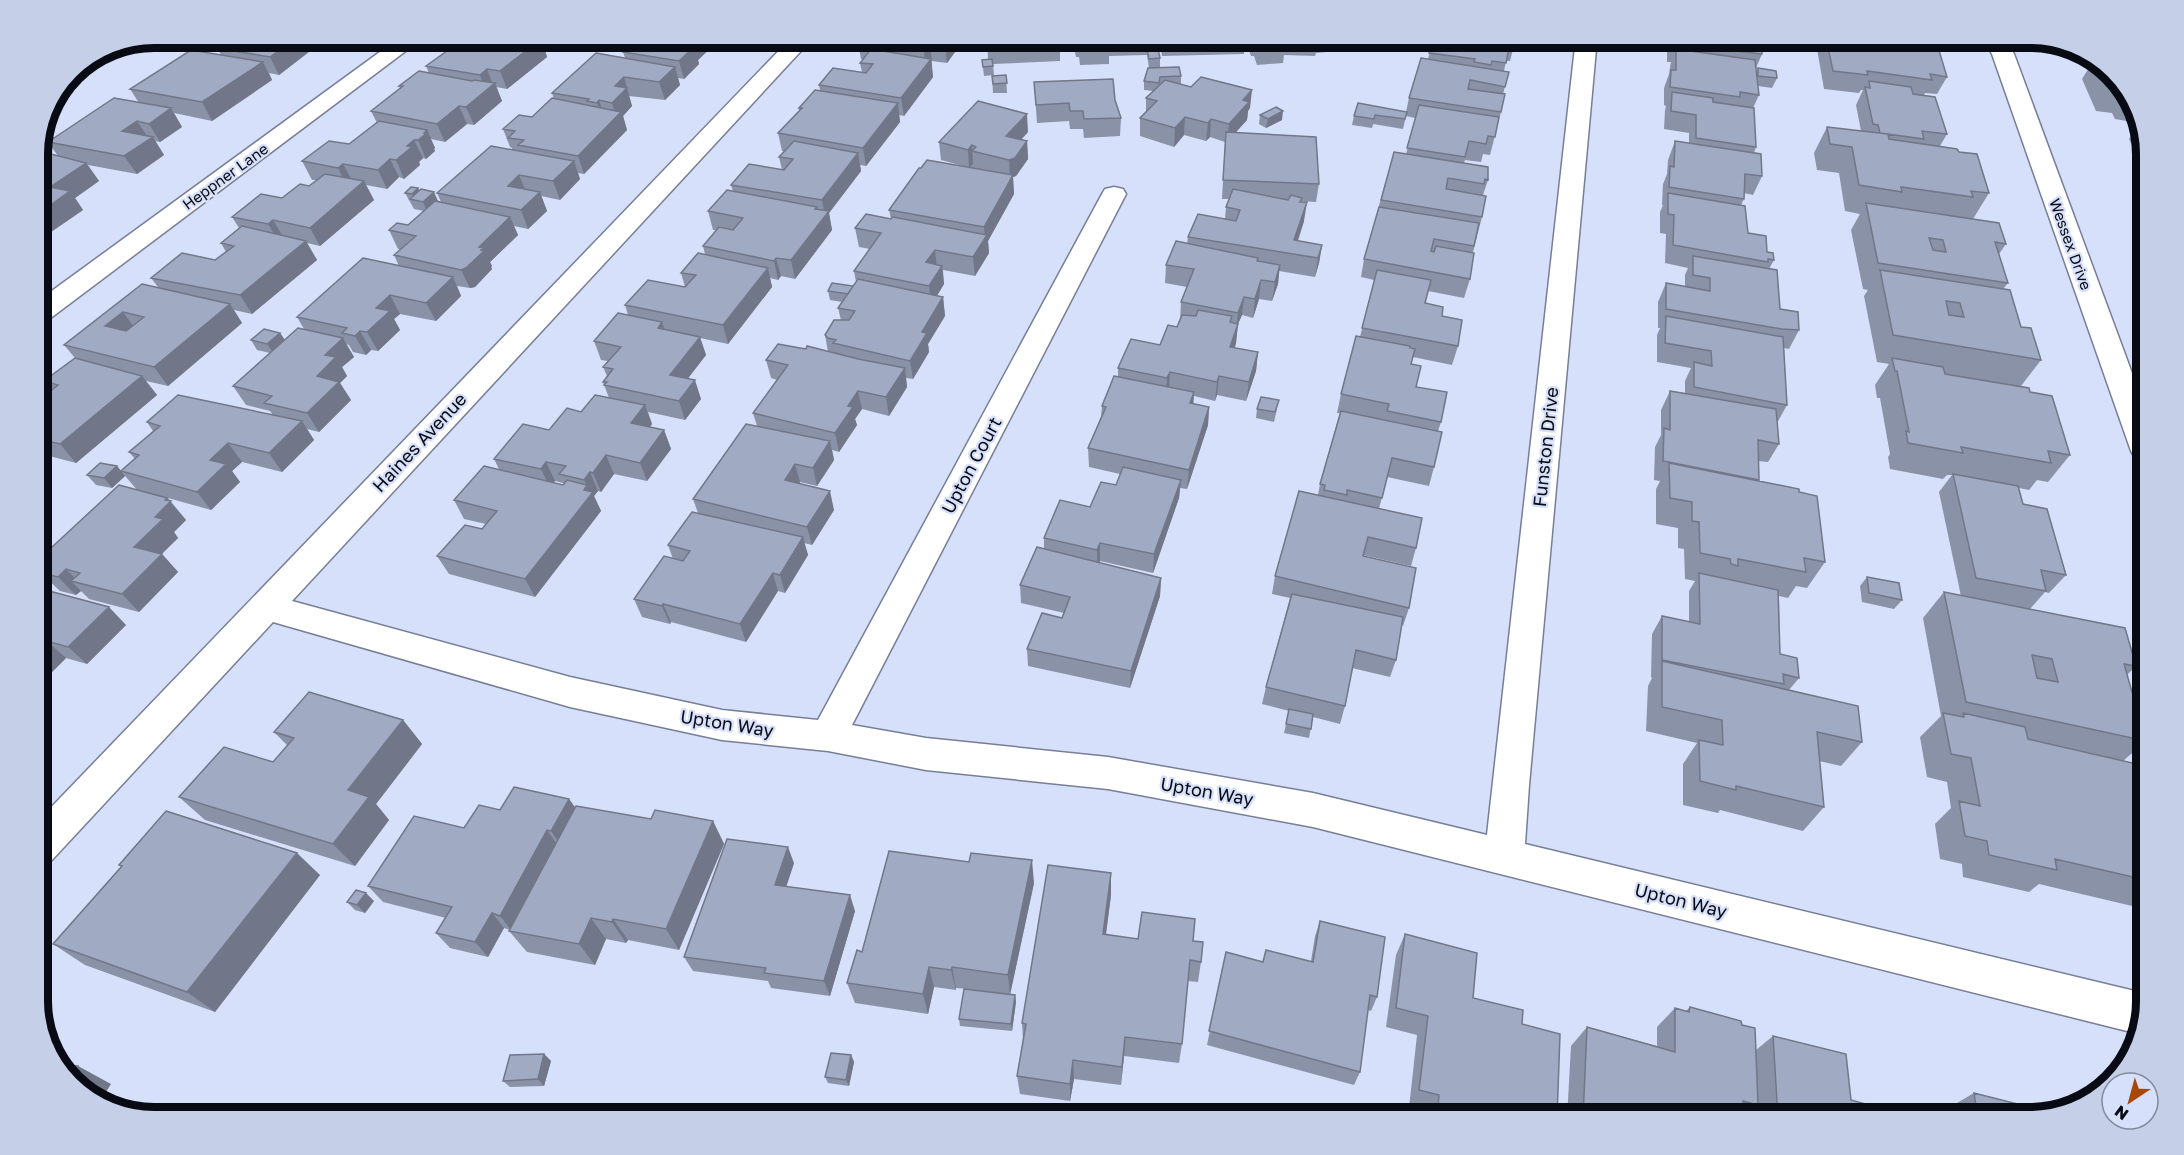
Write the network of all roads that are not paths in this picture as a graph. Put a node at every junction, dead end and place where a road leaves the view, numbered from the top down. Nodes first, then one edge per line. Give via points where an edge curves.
1 (398, 48) edge
2 (793, 48) edge
3 (1586, 48) edge
4 (2000, 48) edge
5 (1114, 194) dead end
6 (48, 307) edge
7 (2136, 423) edge
8 (265, 606) junction
9 (828, 736) junction
10 (48, 837) edge
11 (1504, 857) junction
12 (2135, 1012) edge

1 - 6 street, Heppner Lane
2 - 8 street, Haines Avenue
3 - 11 street, Funston Drive
4 - 7 street, Wessex Drive
5 - 9 street, Upton Court
8 - 9 street, Upton Way via 570,692 722,725
8 - 10 street, Haines Avenue
9 - 11 street, Upton Way via 926,754 1108,773 1313,810
11 - 12 street, Upton Way

